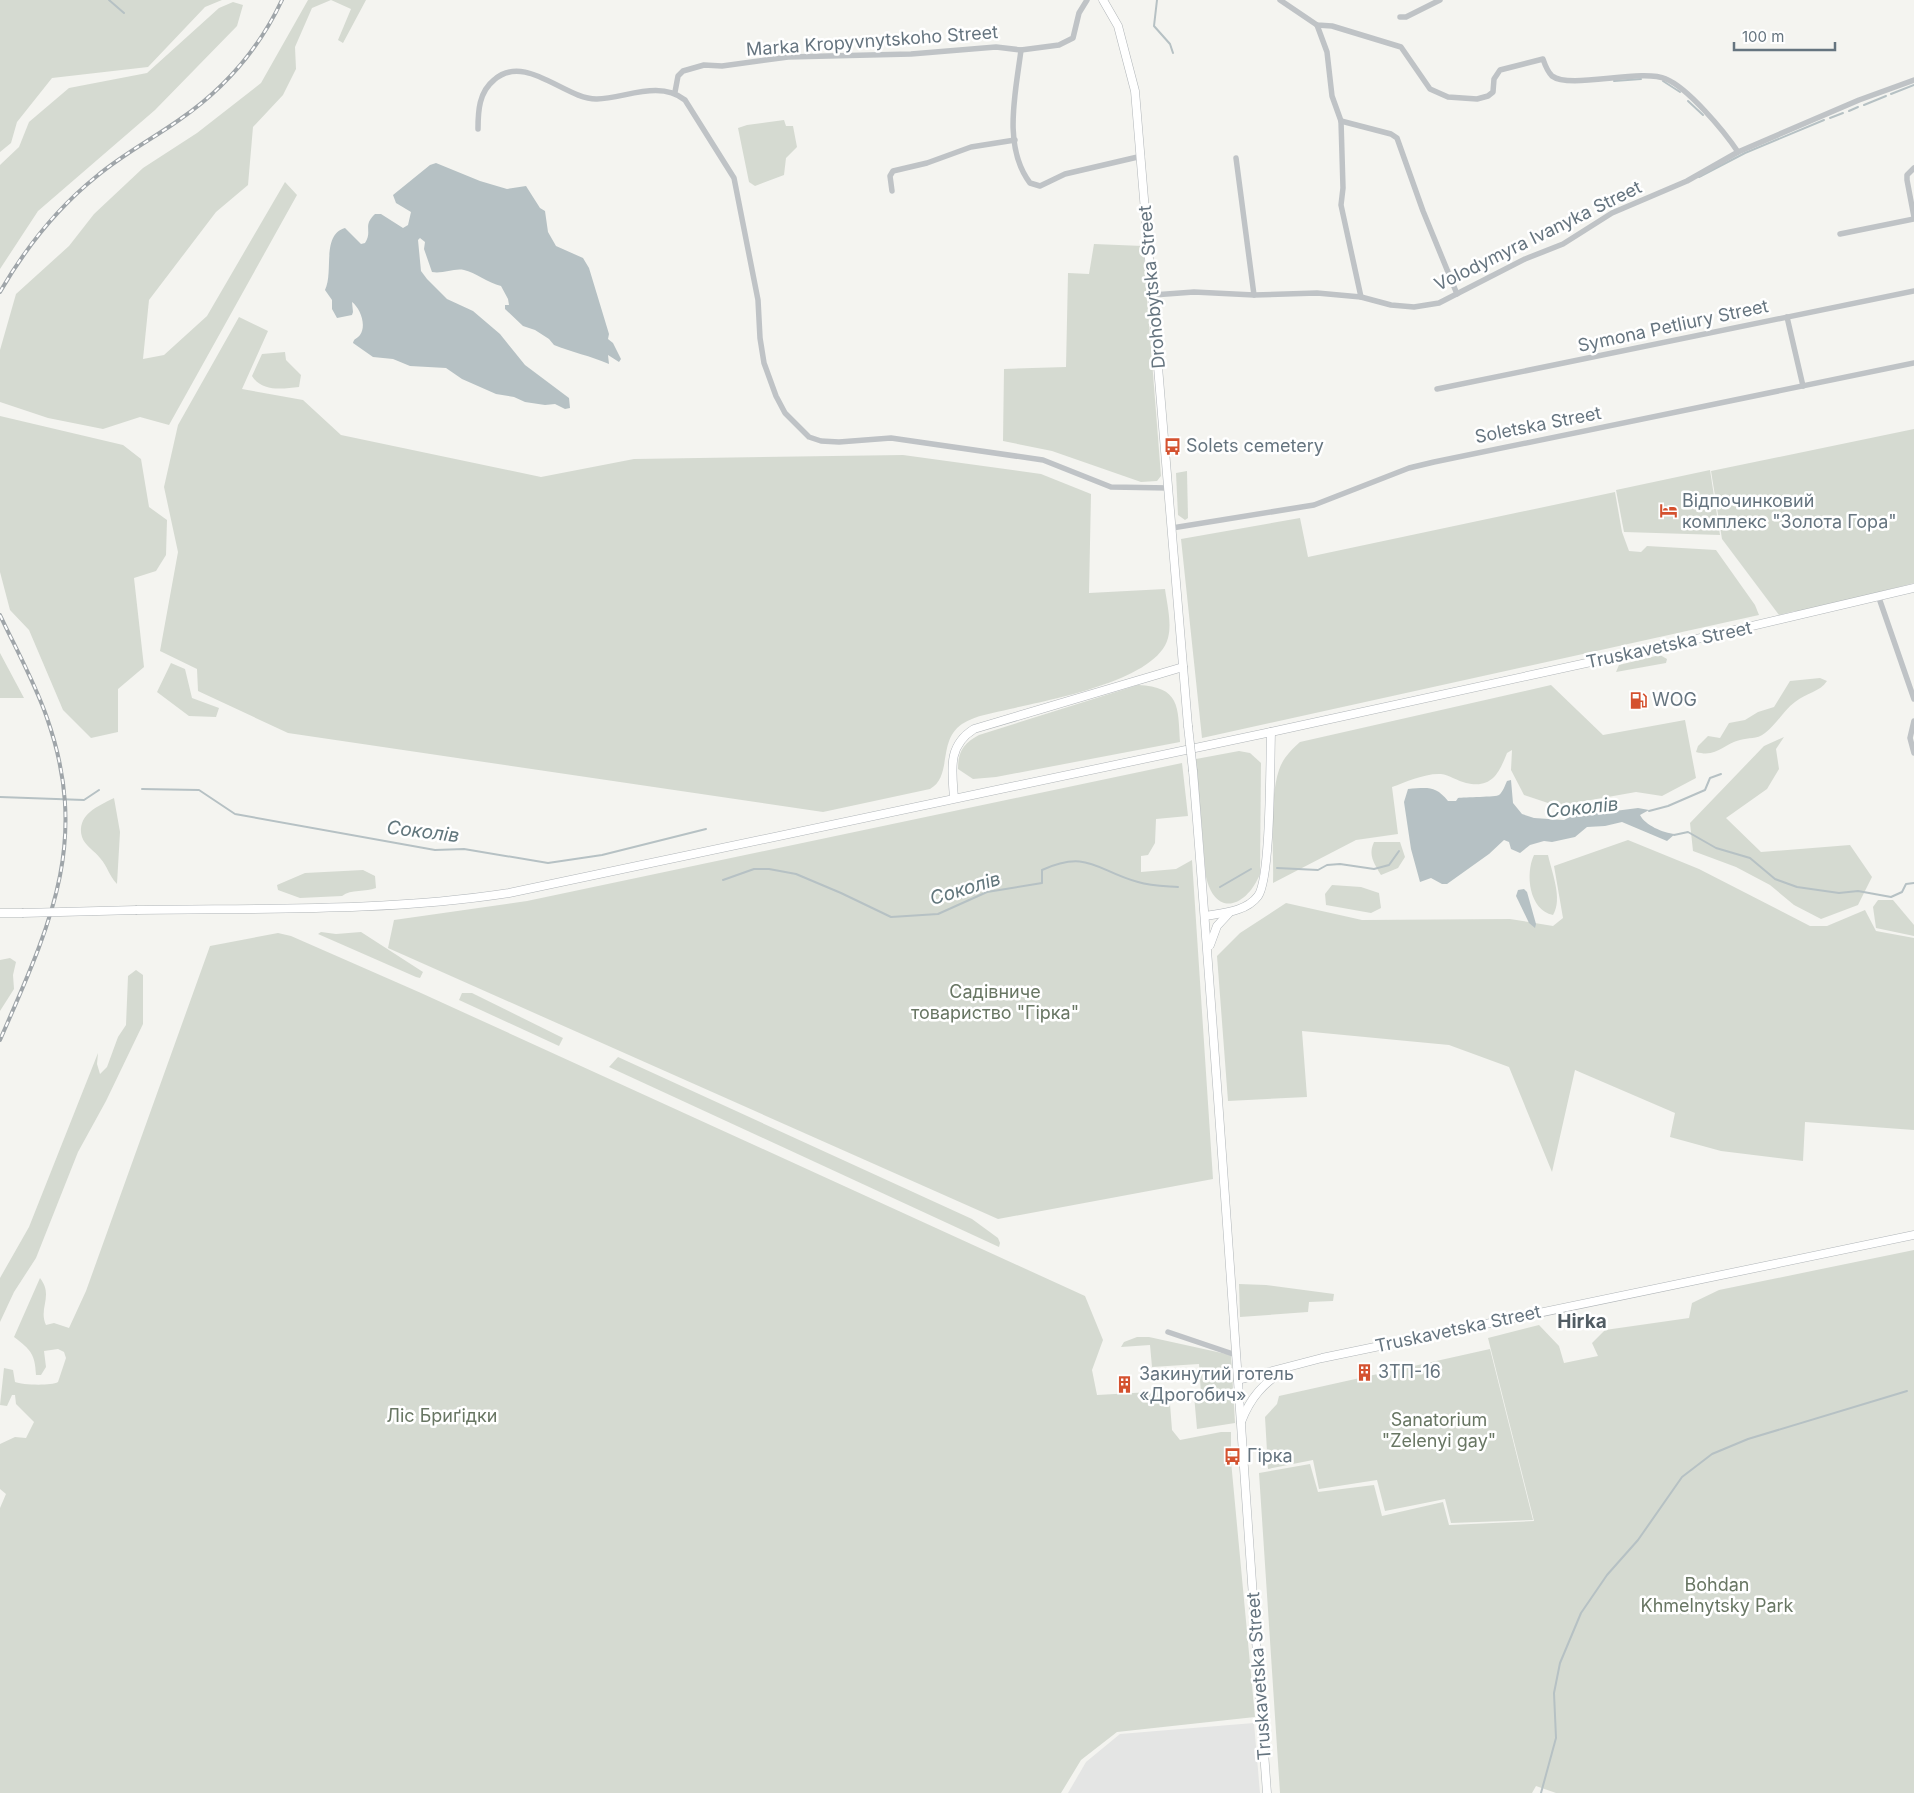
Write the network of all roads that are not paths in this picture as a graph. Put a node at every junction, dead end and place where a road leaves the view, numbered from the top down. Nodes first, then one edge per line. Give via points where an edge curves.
1 (1087, 0) edge
2 (1103, 0) edge
3 (1280, 0) edge
4 (1440, 0) edge
5 (1400, 17) dead end
6 (1317, 25) junction
7 (1021, 50) junction
8 (1914, 80) edge
9 (675, 92) junction
10 (1341, 121) junction
11 (478, 129) dead end
12 (1015, 140) junction
13 (1738, 152) junction
14 (1142, 156) junction
15 (1236, 158) dead end
16 (1914, 168) edge
17 (892, 191) dead end
18 (1914, 218) edge
19 (1840, 234) dead end
20 (1914, 291) edge
21 (1457, 294) junction
22 (1153, 295) junction
23 (1254, 295) junction
24 (1360, 297) junction
25 (1787, 317) junction
26 (1914, 363) edge
27 (1803, 386) junction
28 (1437, 389) dead end
29 (1169, 488) junction
30 (1172, 528) junction
31 (1914, 588) edge
32 (1879, 598) junction
33 (1183, 667) junction
34 (1914, 699) edge
35 (1914, 721) edge
36 (1271, 732) junction
37 (1914, 753) edge
38 (1193, 771) joint
39 (954, 798) junction
40 (1230, 912) junction
41 (0, 913) edge
42 (1205, 916) junction
43 (1208, 954) junction
44 (1914, 1234) edge
45 (1168, 1332) dead end
46 (1236, 1355) junction
47 (1294, 1364) junction
48 (1238, 1380) junction
49 (1240, 1426) junction
50 (1268, 1793) edge

1 - 7 street, Marka Kropyvnytskoho Street via 1079,13 1073,38 1059,45
2 - 14 main road, Drohobytska Street via 1118,26 1126,50 1135,91
3 - 6 street
4 - 5 street
6 - 10 street via 1327,52 1332,96
6 - 13 street via 1332,26 1401,47 1430,90 1456,98 1488,96 1493,92 1494,79 1500,70 1543,60 1549,72 1559,78 1659,76 1684,91
7 - 9 street, Marka Kropyvnytskoho Street via 996,47 911,54 788,57 722,66 704,65 683,71 678,76
7 - 12 street via 1013,110
8 - 13 street, Volodymyra Ivanyka Street
9 - 11 street via 639,91 592,98 542,77 507,72 490,83 484,93 478,108
9 - 29 street via 685,100 734,178 758,300 764,363 786,414 809,438 830,442 891,438 1043,460 1111,487
10 - 21 street via 1397,138 1422,211
10 - 24 street via 1341,205
12 - 14 street via 1025,177 1034,186 1065,174
12 - 17 street via 971,147 893,171 890,176
13 - 21 street, Volodymyra Ivanyka Street via 1687,181 1612,214 1563,244 1525,259
14 - 22 main road, Drohobytska Street
15 - 23 street
16 - 18 street via 1907,175 1907,180
18 - 19 street
20 - 25 street, Symona Petliury Street
21 - 24 street, Volodymyra Ivanyka Street via 1414,307
22 - 23 street, Volodymyra Ivanyka Street via 1194,292
22 - 29 main road, Drohobytska Street
23 - 24 street, Volodymyra Ivanyka Street via 1317,293
25 - 27 street
25 - 28 street, Symona Petliury Street
26 - 27 street, Soletska Street
27 - 30 street, Soletska Street via 1434,462 1384,477 1335,498 1294,509
29 - 30 main road, Drohobytska Street
30 - 33 main road, Drohobytska Street
31 - 32 main road, Truskavetska Street
32 - 34 street
32 - 36 main road, Truskavetska Street
33 - 38 main road, Drohobytska Street, bridge
33 - 39 main road via 974,728 962,736 954,750
35 - 37 street via 1910,738
36 - 39 main road, Truskavetska Street
36 - 40 main road via 1263,887 1253,901
38 - 42 main road, Truskavetska Street
39 - 41 main road, Truskavetska Street, bridge via 476,898 388,906
40 - 42 main road
40 - 43 main road via 1217,926
42 - 43 main road, Truskavetska Street
43 - 46 main road, Truskavetska Street
44 - 47 main road, Truskavetska Street
45 - 46 street
46 - 48 main road, Truskavetska Street
47 - 48 main road, Truskavetska Street
47 - 49 main road via 1257,1392
48 - 49 main road, Truskavetska Street
49 - 50 main road, Truskavetska Street

